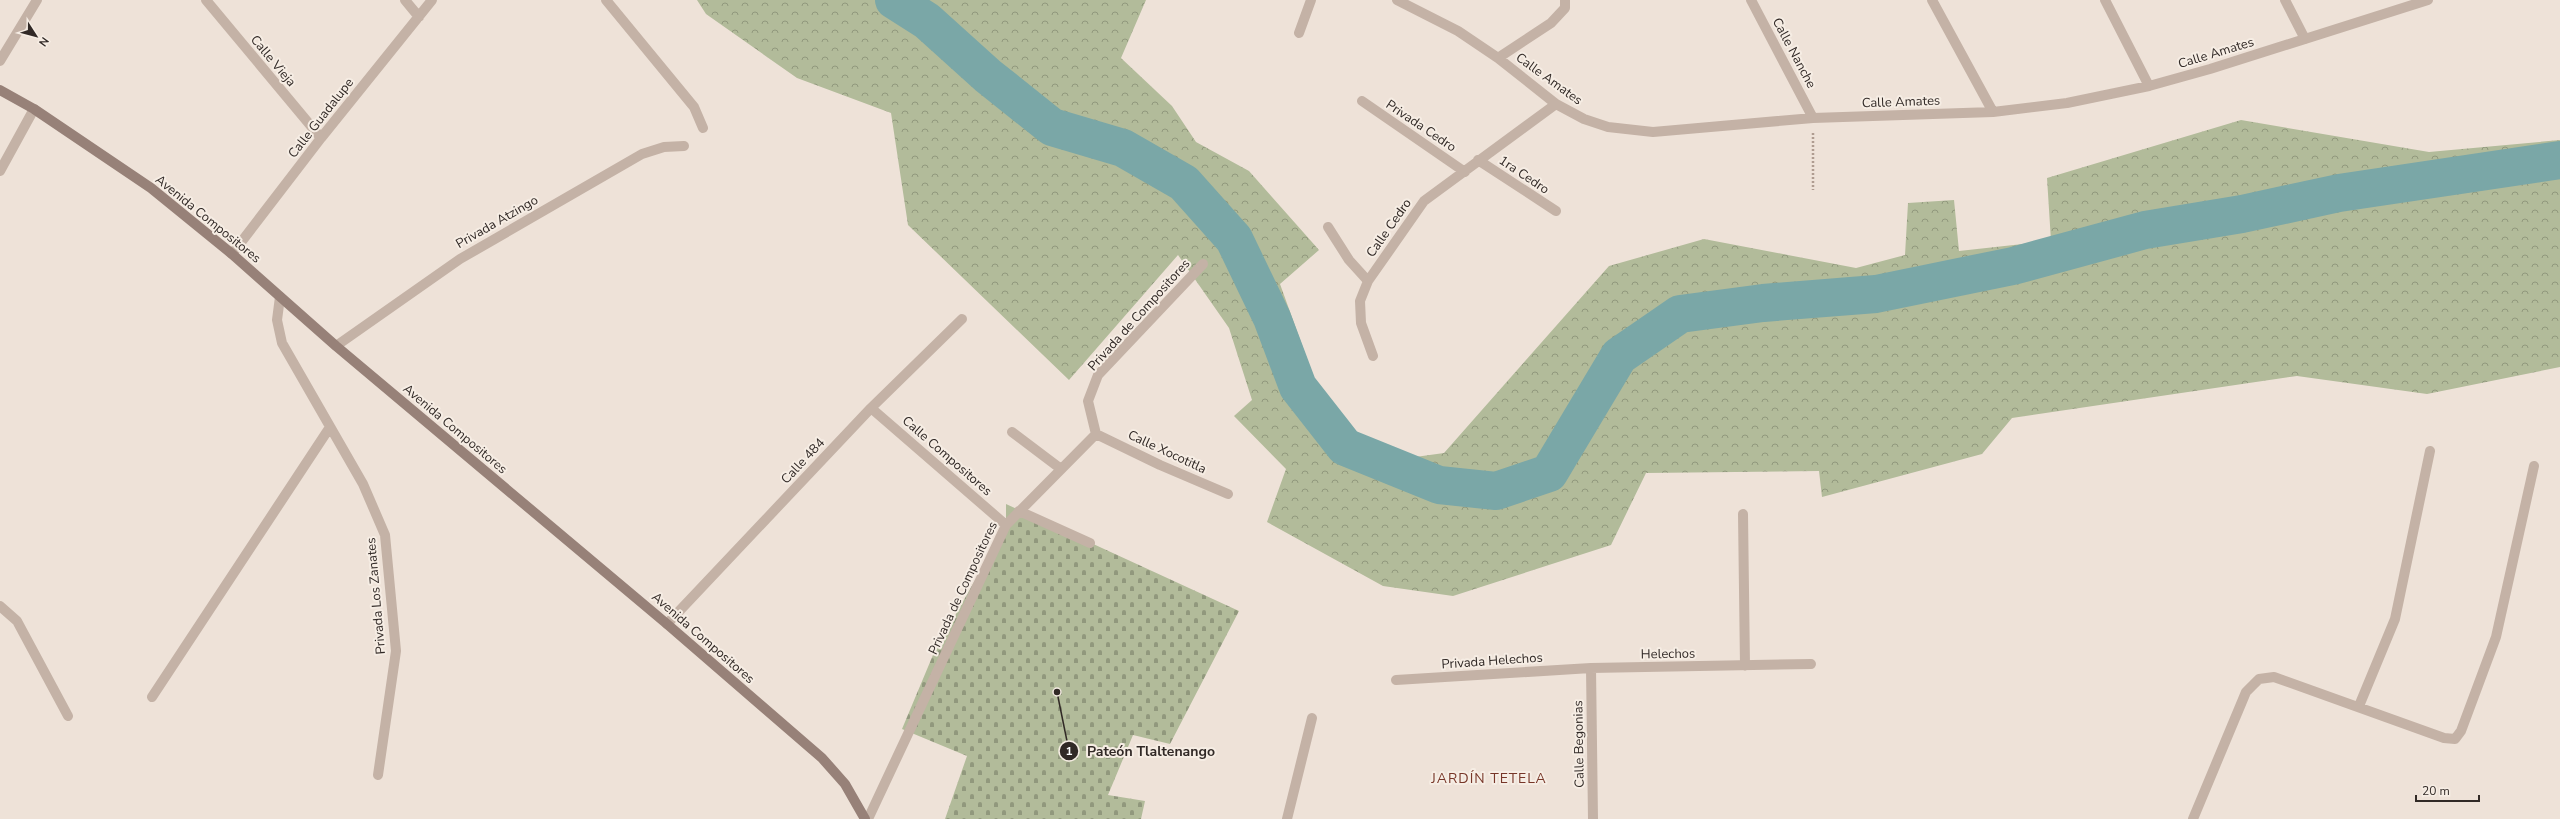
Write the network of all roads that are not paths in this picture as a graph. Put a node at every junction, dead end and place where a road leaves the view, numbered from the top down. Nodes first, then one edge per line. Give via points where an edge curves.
1 (37, 0) edge
2 (206, 0) edge
3 (405, 0) edge
4 (432, 0) edge
5 (606, 0) edge
6 (1311, 0) edge
7 (1397, 0) edge
8 (1565, 0) edge
9 (1751, 0) edge
10 (1932, 0) edge
11 (2105, 0) edge
12 (2285, 0) edge
13 (2428, 0) edge
14 (419, 17) junction
15 (1299, 33) dead end
16 (2305, 39) junction
17 (1498, 58) junction
18 (0, 60) edge
19 (2149, 86) junction
20 (0, 90) edge
21 (1362, 101) dead end
22 (1556, 104) junction
23 (34, 109) junction
24 (1992, 112) junction
25 (1813, 118) junction
26 (703, 128) dead end
27 (321, 138) junction
28 (684, 146) dead end
29 (1478, 160) junction
30 (0, 171) edge
31 (1466, 172) junction
32 (1556, 211) dead end
33 (1328, 227) dead end
34 (232, 254) junction
35 (1203, 264) dead end
36 (1368, 281) junction
37 (280, 298) junction
38 (962, 319) dead end
39 (336, 346) junction
40 (1373, 356) dead end
41 (871, 408) junction
42 (330, 427) junction
43 (1012, 432) dead end
44 (1096, 434) junction
45 (2430, 451) dead end
46 (2534, 466) dead end
47 (1061, 469) junction
48 (1228, 494) dead end
49 (1019, 511) junction
50 (1743, 514) dead end
51 (1006, 525) junction
52 (1090, 544) dead end
53 (0, 606) edge
54 (668, 624) junction
55 (1811, 664) dead end
56 (1746, 666) junction
57 (1591, 668) junction
58 (1396, 680) dead end
59 (152, 697) dead end
60 (2359, 706) junction
61 (68, 716) dead end
62 (1312, 718) dead end
63 (378, 775) dead end
64 (865, 819) edge
65 (868, 819) edge
66 (1287, 819) edge
67 (1593, 819) edge
68 (2192, 819) edge

1 - 18 street
2 - 27 street, Calle Vieja
3 - 14 street
4 - 14 street, Calle Guadalupe
5 - 26 street via 694,107
6 - 15 street
7 - 17 street, Calle Amates via 1458,31
8 - 17 street via 1566,8 1551,23
9 - 25 street, Calle Nanche
10 - 24 street
11 - 19 street
12 - 16 street
13 - 16 street, Calle Amates
14 - 27 street, Calle Guadalupe
16 - 19 street, Calle Amates
17 - 22 street, Calle Amates
19 - 24 street, Calle Amates via 2067,103
20 - 23 street, Avenida Compositores
21 - 31 street, Privada Cedro
22 - 25 street, Calle Amates via 1584,119 1608,127 1653,132
22 - 29 street, Calle Cedro
23 - 30 street
23 - 34 street, Avenida Compositores via 151,188
24 - 25 street, Calle Amates
27 - 34 street, Calle Guadalupe
28 - 39 street, Privada Atzingo via 664,147 642,154 467,255
29 - 31 street, Calle Cedro
29 - 32 street, 1ra Cedro
31 - 36 street, Calle Cedro via 1424,201
33 - 36 street via 1349,260
34 - 37 street, Avenida Compositores
35 - 44 street, Privada de Compositores via 1098,375 1088,401
36 - 40 street, Calle Cedro via 1360,301 1361,323
37 - 39 street, Avenida Compositores
37 - 42 street, Privada Los Zanates via 277,320 282,343
38 - 41 street, Calle 484
39 - 54 street, Avenida Compositores
41 - 51 street, Calle Compositores
41 - 54 street, Calle 484
42 - 59 street
42 - 63 street, Privada Los Zanates via 363,484 385,536 396,651
43 - 47 street
44 - 47 street, Privada de Compositores
44 - 48 street, Calle Xocotitla
45 - 60 street via 2395,619
46 - 60 street via 2496,637 2461,731 2455,740
47 - 49 street, Privada de Compositores
49 - 51 street, Privada de Compositores
49 - 52 street
50 - 56 street
51 - 65 street, Privada de Compositores
53 - 61 street via 17,621
54 - 64 street, Avenida Compositores via 822,758 845,784
55 - 56 street, Helechos
56 - 57 street, Helechos
57 - 58 street, Privada Helechos
57 - 67 street, Calle Begonias
60 - 68 street via 2274,677 2259,680 2246,692
62 - 66 street

